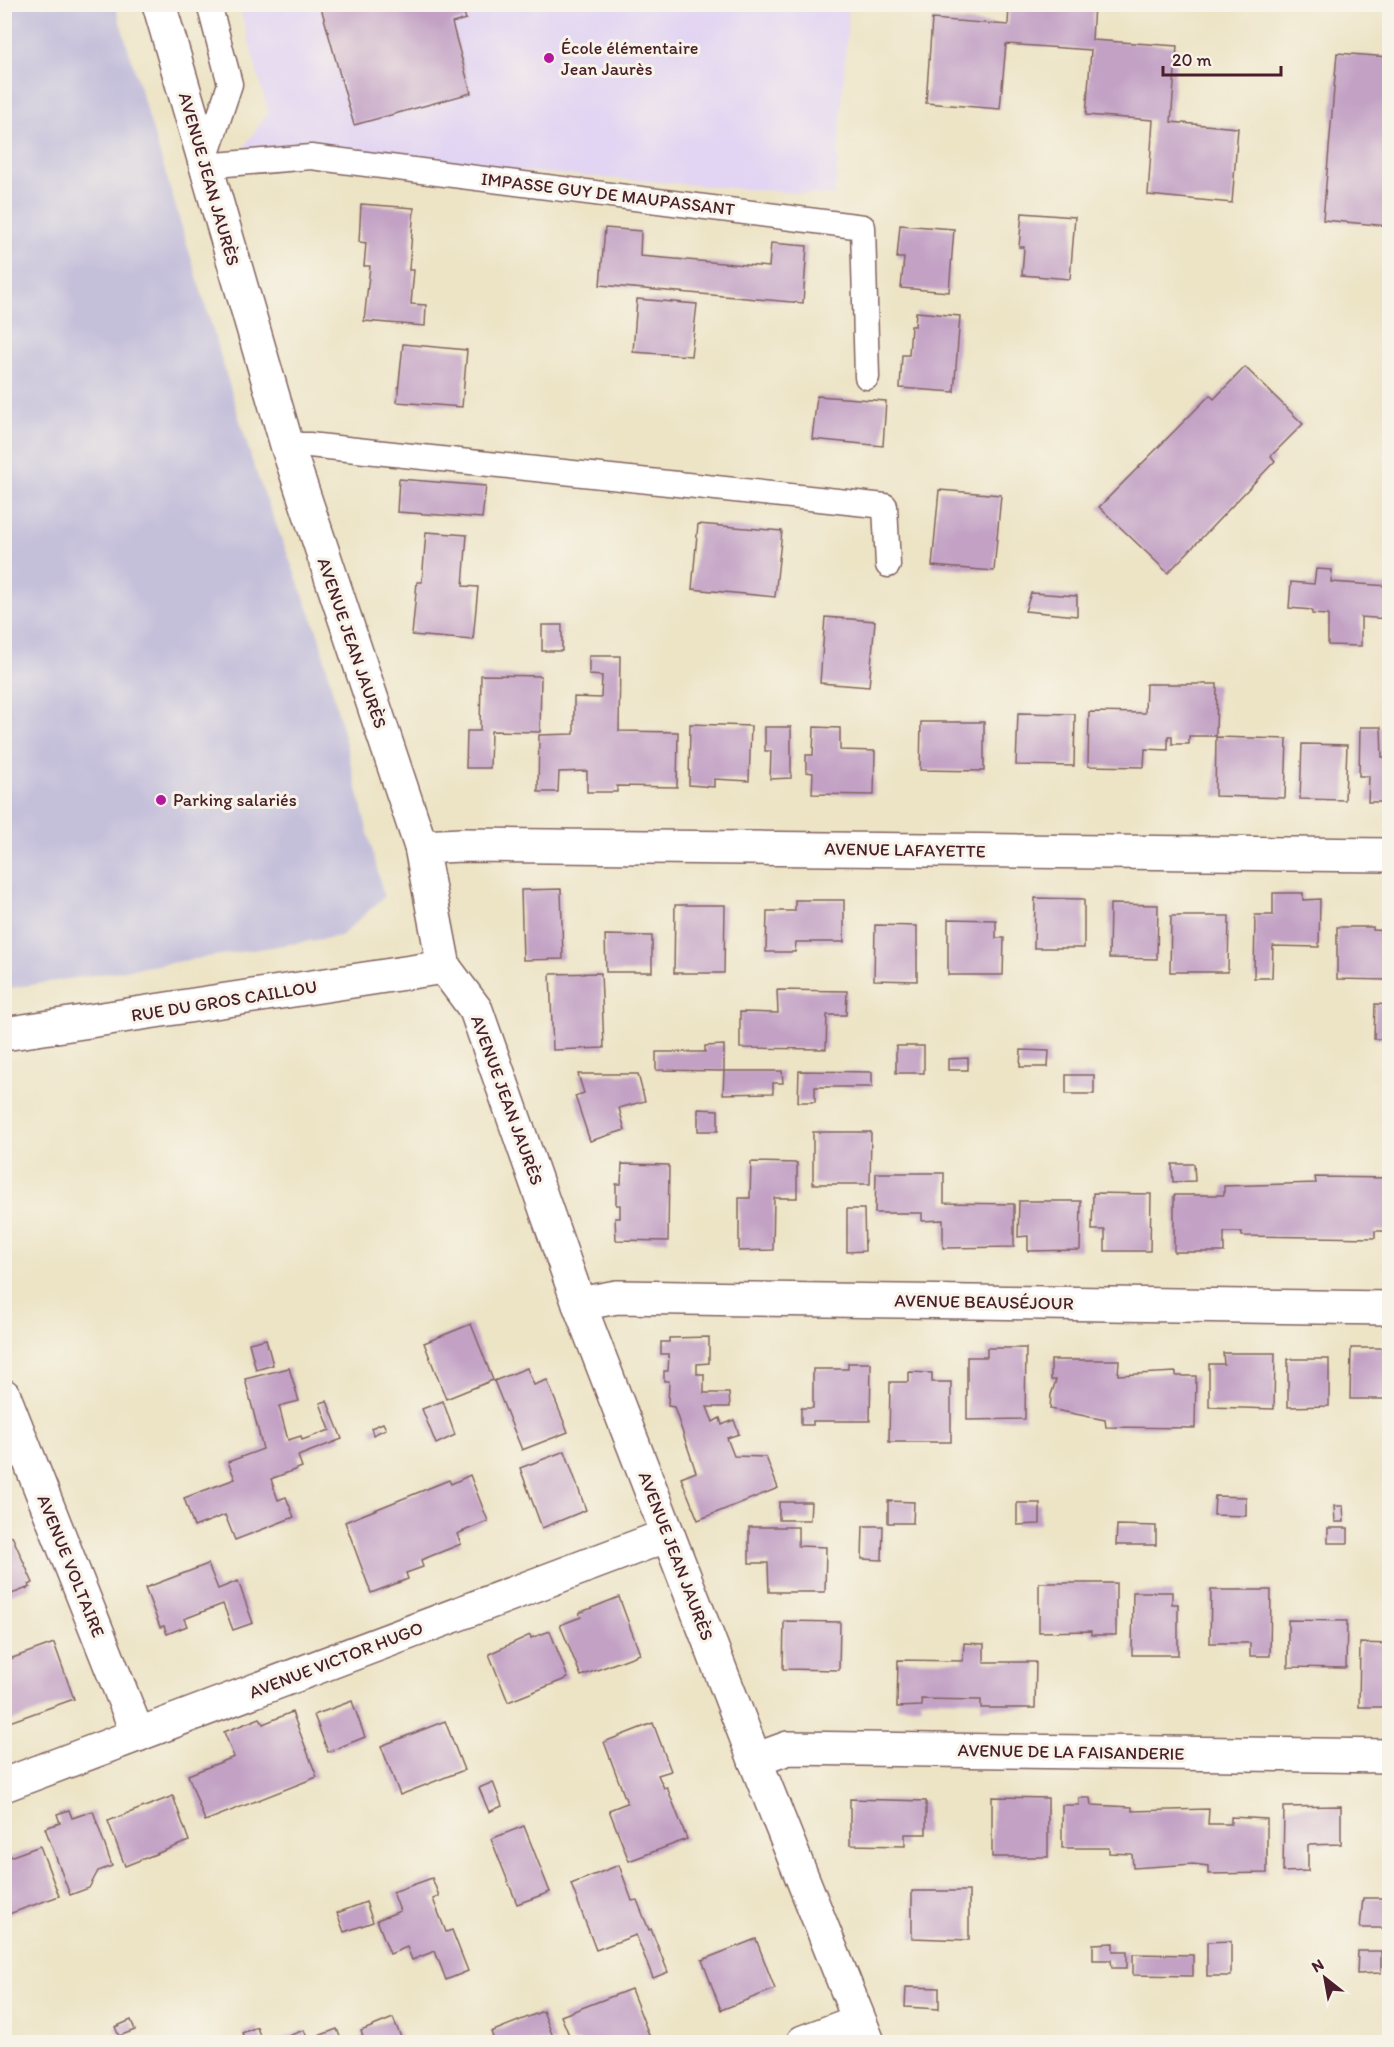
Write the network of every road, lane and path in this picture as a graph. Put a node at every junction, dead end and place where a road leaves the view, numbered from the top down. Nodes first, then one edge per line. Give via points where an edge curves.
1 (159, 4) edge
2 (209, 4) edge
3 (203, 166) junction
4 (867, 377) dead end
5 (287, 445) junction
6 (888, 565) dead end
7 (420, 847) junction
8 (1389, 855) edge
9 (444, 967) junction
10 (4, 1034) edge
11 (579, 1304) junction
12 (1389, 1308) edge
13 (4, 1396) edge
14 (668, 1535) junction
15 (138, 1735) junction
16 (1389, 1756) edge
17 (755, 1760) junction
18 (4, 1785) edge
19 (863, 2032) edge
20 (803, 2043) edge

1 - 3 street, AVENUE JEAN JAURÈS
2 - 3 lane via 230,84
3 - 4 lane, IMPASSE GUY DE MAUPASSANT via 311,157 863,226
3 - 5 street, AVENUE JEAN JAURÈS
5 - 6 lane via 885,506
5 - 7 street, AVENUE JEAN JAURÈS
7 - 8 street, AVENUE LAFAYETTE
7 - 9 street, AVENUE JEAN JAURÈS
9 - 10 street, RUE DU GROS CAILLOU
9 - 11 street, AVENUE JEAN JAURÈS via 476,1010
11 - 12 street, AVENUE BEAUSÉJOUR via 617,1297
11 - 14 street, AVENUE JEAN JAURÈS
13 - 15 street, AVENUE VOLTAIRE
14 - 15 street, AVENUE VICTOR HUGO
14 - 17 street, AVENUE JEAN JAURÈS
15 - 18 street, AVENUE VICTOR HUGO
16 - 17 street, AVENUE DE LA FAISANDERIE via 788,1748
17 - 19 street, AVENUE JEAN JAURÈS
19 - 20 street

